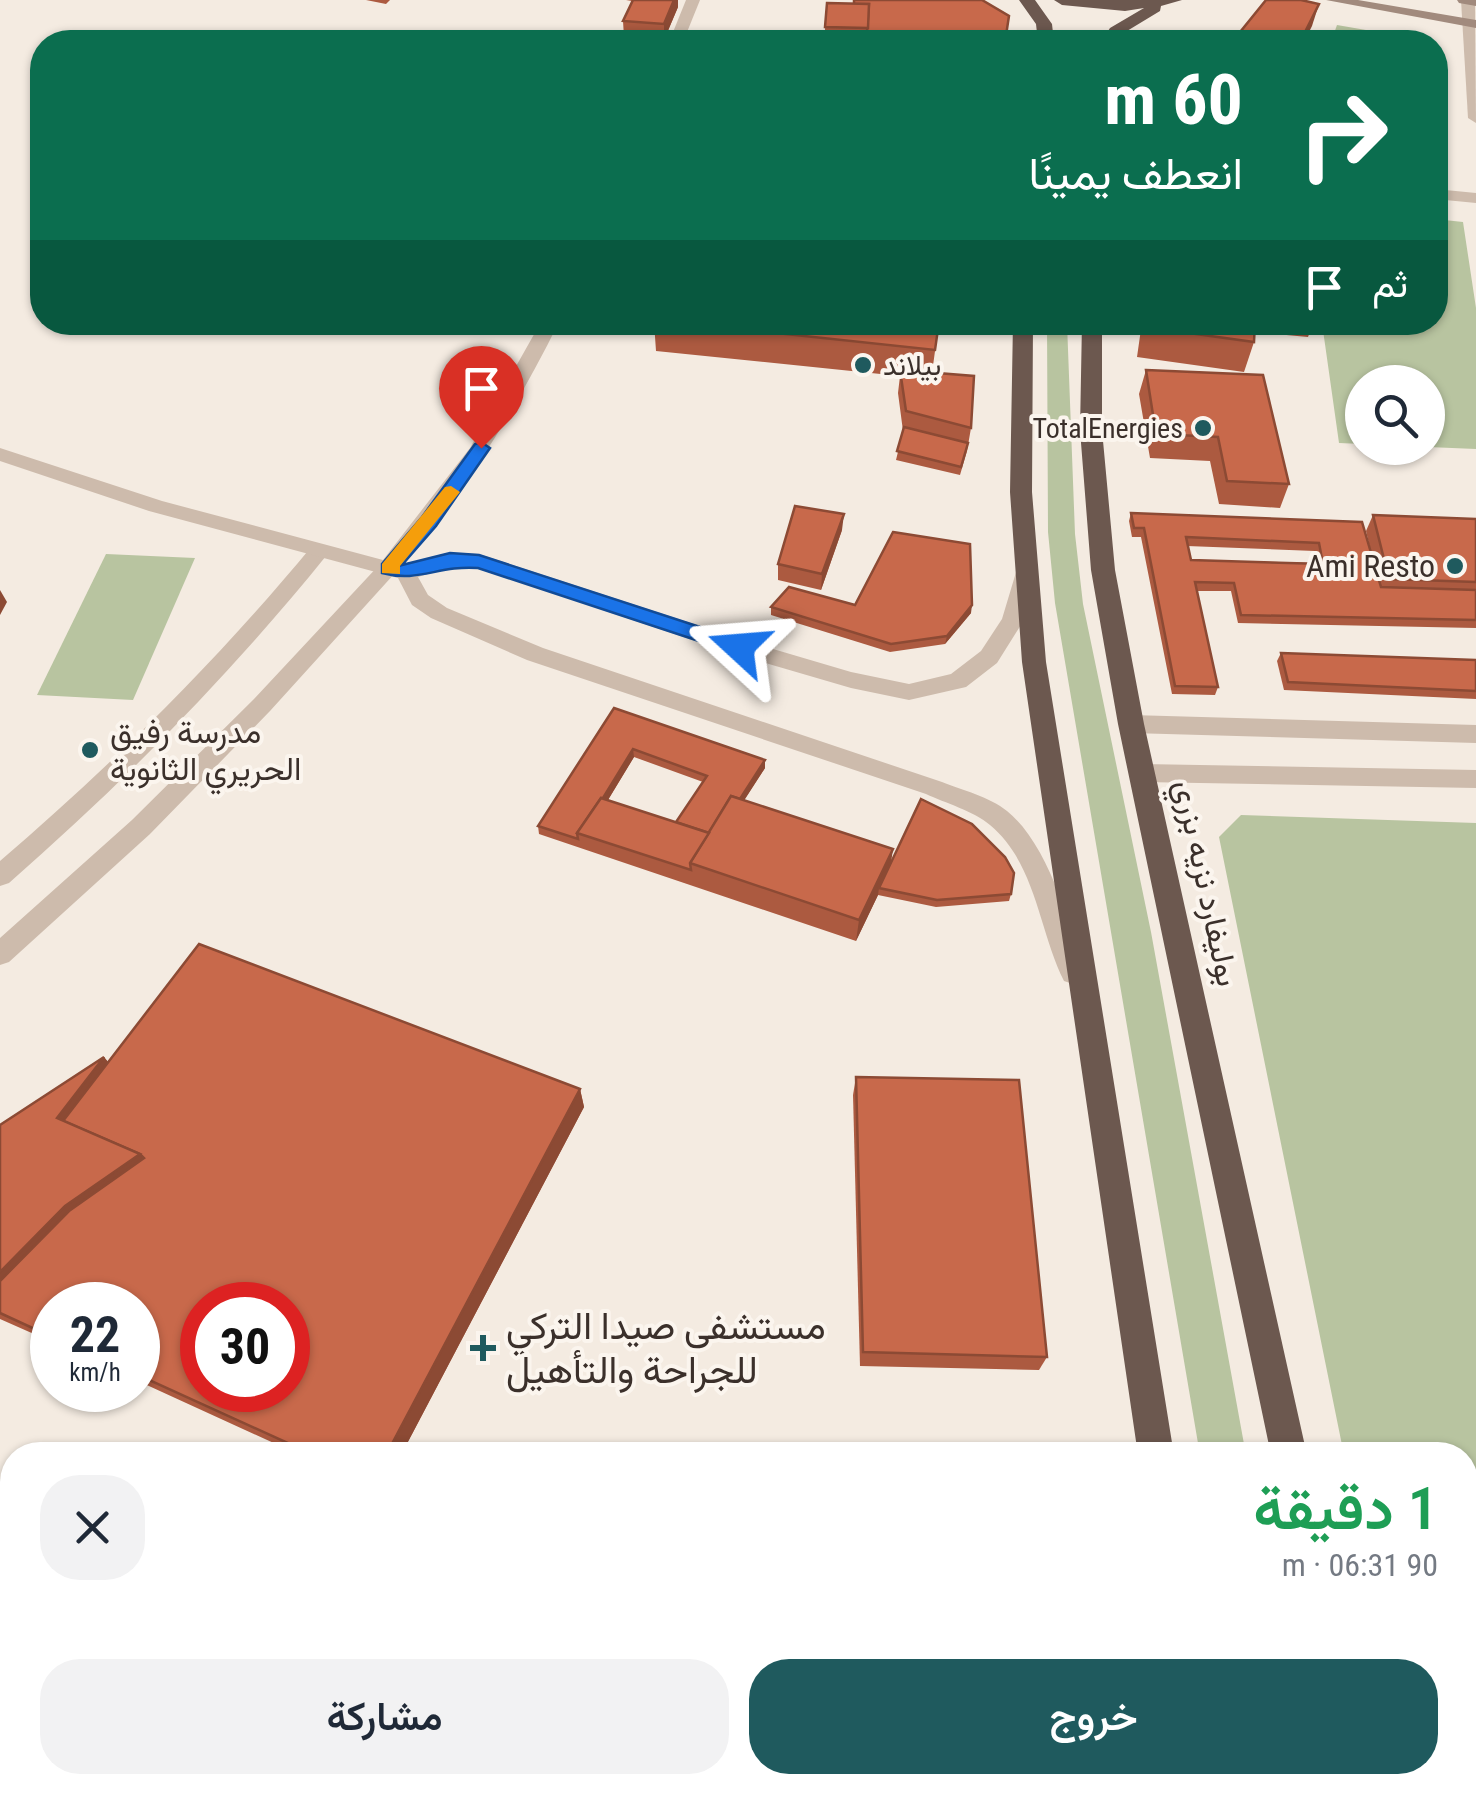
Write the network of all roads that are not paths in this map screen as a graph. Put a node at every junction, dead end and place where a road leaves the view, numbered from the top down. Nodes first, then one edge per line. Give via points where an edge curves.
1 (693, 0) edge
2 (1028, 0) edge
3 (1062, 0) edge
4 (1333, 0) edge
5 (1466, 0) edge
6 (1170, 1) edge
7 (1476, 2) edge
8 (1474, 24) edge
9 (681, 30) edge
10 (1045, 30) edge
11 (1116, 30) edge
12 (1476, 118) edge
13 (1448, 195) edge
14 (1476, 198) edge
15 (543, 335) edge
16 (1022, 335) edge
17 (1092, 335) edge
18 (0, 454) edge
19 (319, 551) junction
20 (1026, 566) junction
21 (397, 570) junction
22 (1131, 724) junction
23 (1476, 734) edge
24 (1142, 773) junction
25 (1476, 779) edge
26 (0, 876) edge
27 (0, 954) edge
28 (1088, 1021) junction
29 (1154, 1442) edge
30 (1286, 1442) edge

1 - 9 street
2 - 10 highway
3 - 6 highway via 1125,6
4 - 8 main road
5 - 7 main road
5 - 8 street
6 - 11 highway
8 - 12 street
13 - 14 street
15 - 21 street via 490,434
16 - 20 highway
17 - 22 highway, بوليفارد نزيه بزري via 1091,430 1103,570
18 - 19 street
19 - 21 street
19 - 26 street via 206,683
20 - 21 street via 1013,620 990,657 958,681 909,692 739,647 479,562
20 - 28 highway via 1034,662
21 - 27 street via 141,827
21 - 28 street via 439,614 535,654 917,782 997,816 1043,886
22 - 23 street
22 - 24 highway, بوليفارد نزيه بزري
24 - 25 street
24 - 30 highway, بوليفارد نزيه بزري
28 - 29 highway

